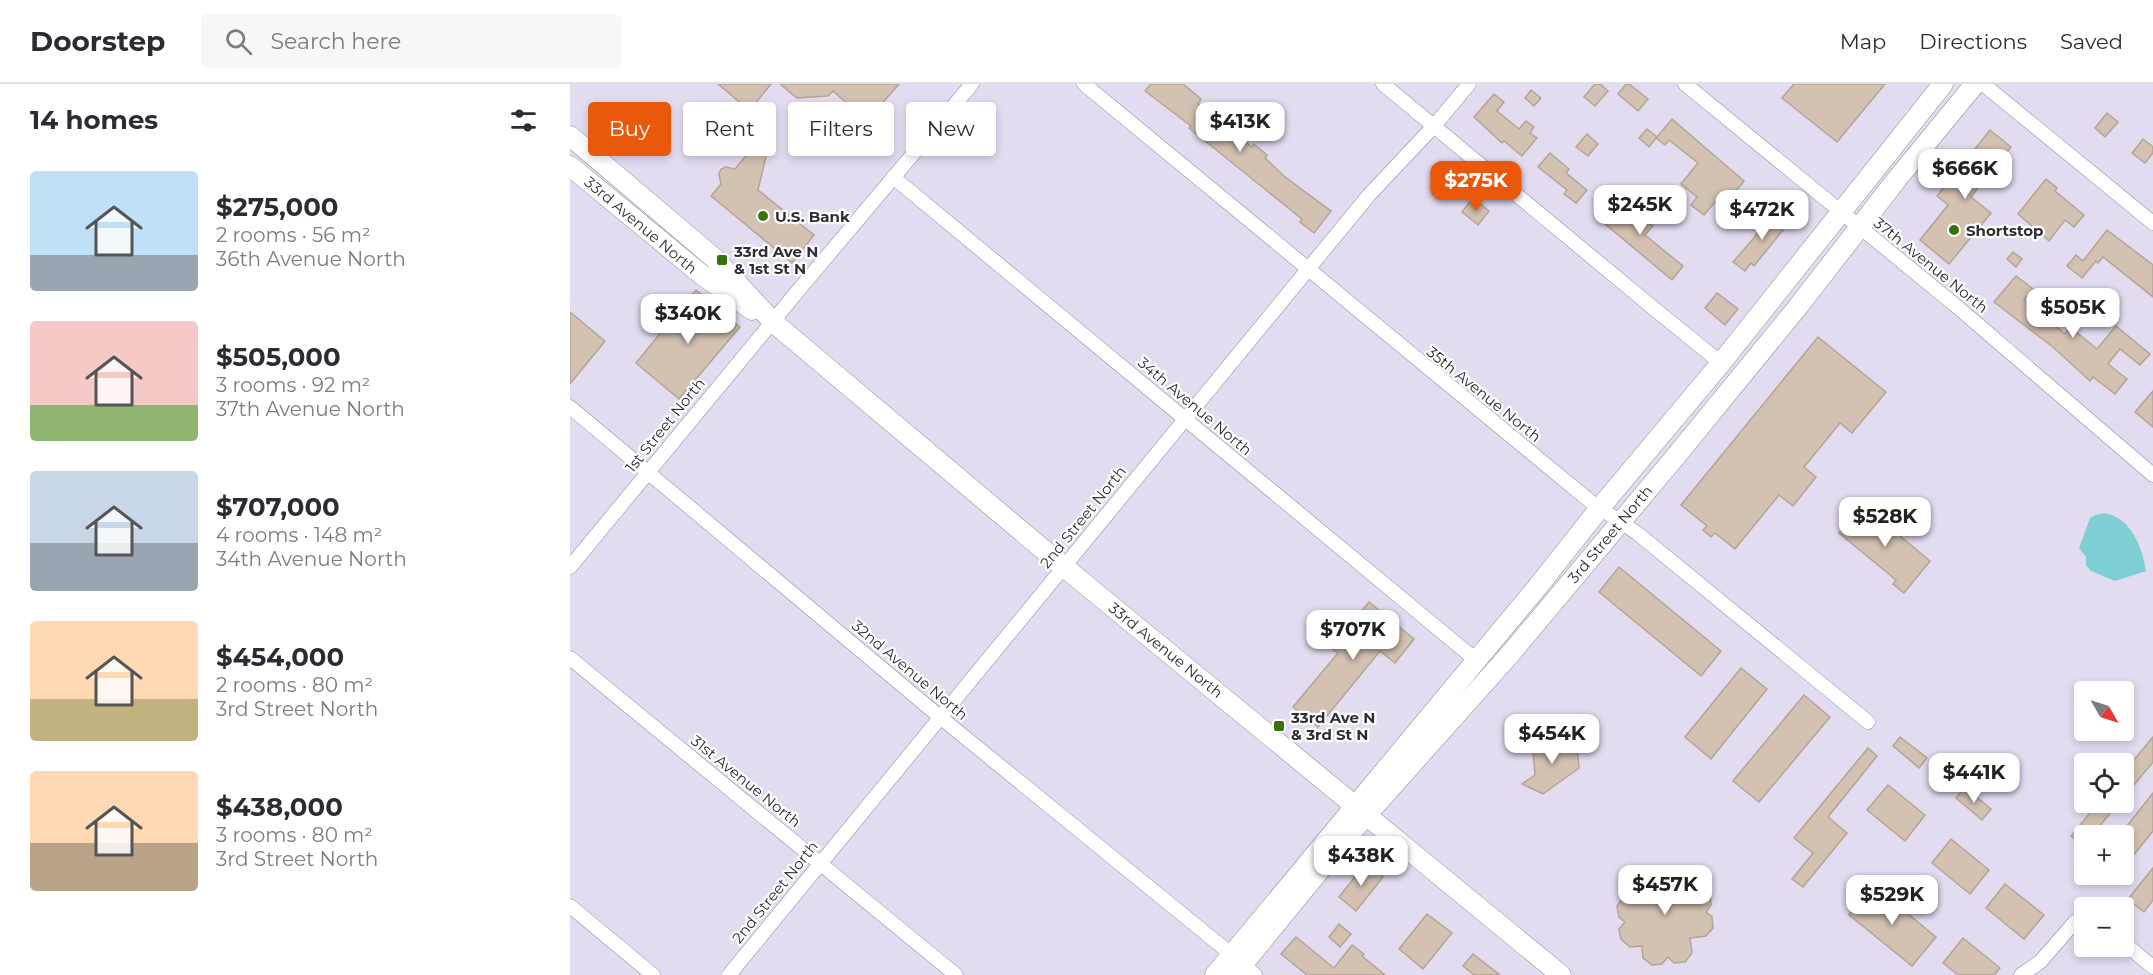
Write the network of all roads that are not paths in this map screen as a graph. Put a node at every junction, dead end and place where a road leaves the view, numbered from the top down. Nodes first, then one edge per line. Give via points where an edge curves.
1 (972, 84) edge
2 (1083, 84) edge
3 (1383, 84) edge
4 (1468, 84) edge
5 (1686, 84) edge
6 (1943, 84) edge
7 (1975, 84) edge
8 (1983, 84) edge
9 (1434, 126) junction
10 (570, 136) edge
11 (570, 166) edge
12 (893, 177) junction
13 (1840, 212) junction
14 (2153, 223) edge
15 (1860, 228) junction
16 (1307, 270) junction
17 (773, 322) junction
18 (1722, 363) junction
19 (570, 407) edge
20 (1185, 419) junction
21 (2151, 469) edge
22 (648, 472) junction
23 (1599, 509) junction
24 (1622, 521) junction
25 (570, 567) edge
26 (1064, 567) junction
27 (570, 658) edge
28 (1476, 660) junction
29 (940, 717) junction
30 (1868, 722) dead end
31 (1361, 810) junction
32 (820, 863) junction
33 (570, 906) edge
34 (2074, 923) edge
35 (2134, 951) edge
36 (1241, 967) edge
37 (2153, 967) edge
38 (653, 975) edge
39 (729, 975) edge
40 (956, 975) edge
41 (1215, 975) edge
42 (1561, 975) edge
43 (2021, 975) edge

1 - 12 street, 1st Street North
2 - 16 street, 35th Avenue North
3 - 9 street
4 - 9 street, 2nd Street North
5 - 13 street, 37th Avenue North
6 - 13 main road, 3rd Street North
7 - 15 main road, 3rd Street North
8 - 14 street
9 - 16 street, 2nd Street North via 1369,195
9 - 18 street
10 - 17 main road, 33rd Avenue North via 714,258
11 - 17 main road, 33rd Avenue North via 718,288
12 - 17 street, 1st Street North
12 - 20 street, 34th Avenue North
13 - 15 street, 37th Avenue North
13 - 18 main road, 3rd Street North
15 - 21 street, 37th Avenue North
15 - 24 main road, 3rd Street North
16 - 20 street, 2nd Street North
16 - 23 street, 35th Avenue North
17 - 22 street, 1st Street North
17 - 26 main road, 33rd Avenue North
18 - 23 main road, 3rd Street North
19 - 22 street, 32nd Avenue North
20 - 26 street, 2nd Street North
20 - 28 street, 34th Avenue North
22 - 25 street, 1st Street North
22 - 29 street, 32nd Avenue North
23 - 24 street, 35th Avenue North
23 - 28 main road, 3rd Street North
24 - 30 street, 35th Avenue North
24 - 31 main road, 3rd Street North via 1511,653
26 - 29 street, 2nd Street North
26 - 31 main road, 33rd Avenue North
27 - 32 street, 31st Avenue North
28 - 31 main road, 3rd Street North
29 - 32 street, 2nd Street North
29 - 36 street, 32nd Avenue North
31 - 36 main road, 3rd Street North
31 - 42 main road, 33rd Avenue North
32 - 39 street, 2nd Street North
32 - 40 street, 31st Avenue North
33 - 38 street
34 - 43 street via 2040,962
35 - 37 street
36 - 41 main road, 3rd Street North

